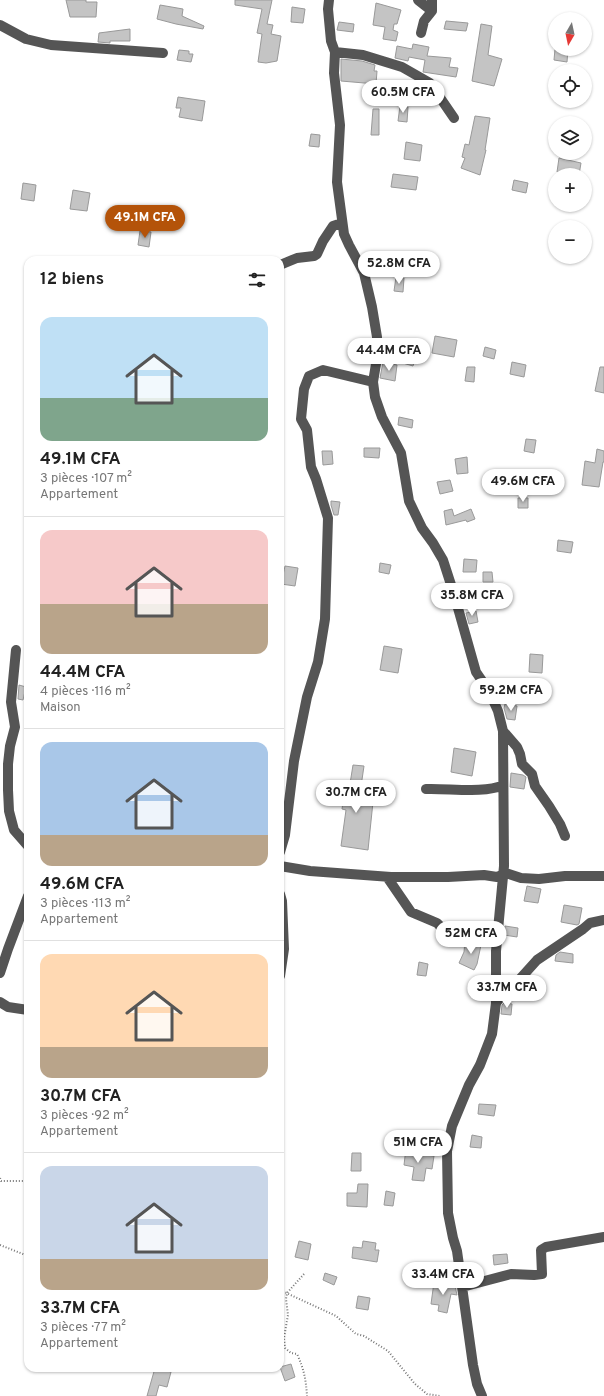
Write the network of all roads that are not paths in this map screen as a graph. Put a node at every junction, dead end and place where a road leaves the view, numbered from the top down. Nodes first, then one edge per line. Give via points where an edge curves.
1 (329, 0) edge
2 (418, 0) edge
3 (432, 0) edge
4 (432, 11) junction
5 (0, 25) edge
6 (421, 33) dead end
7 (335, 52) junction
8 (162, 53) dead end
9 (454, 118) dead end
10 (342, 223) junction
11 (284, 263) edge
12 (373, 382) junction
13 (16, 650) dead end
14 (503, 730) junction
15 (503, 785) junction
16 (426, 789) dead end
17 (565, 836) dead end
18 (284, 838) edge
19 (24, 841) edge
20 (284, 867) edge
21 (503, 874) junction
22 (604, 876) edge
23 (387, 877) junction
24 (24, 907) edge
25 (604, 920) edge
26 (497, 942) junction
27 (0, 973) edge
28 (0, 1002) edge
29 (496, 1003) junction
30 (24, 1009) edge
31 (604, 1237) edge
32 (462, 1287) junction
33 (482, 1396) edge

1 - 7 street via 331,41
2 - 4 street
3 - 4 street
4 - 6 street via 424,21
5 - 8 street via 26,39 51,46
7 - 9 street via 363,55 384,61 430,82
7 - 10 street via 334,73 340,125 337,182
10 - 11 street via 333,226 317,254
10 - 12 street via 349,245 364,273 372,307 377,338
12 - 14 street via 382,417 401,453 409,501 422,528 443,560 476,672 490,691
12 - 18 street via 323,370 309,376 304,389 301,419 307,430 311,466 328,518 325,619 318,662 307,697 294,761
13 - 19 street via 11,702 15,727 10,746 8,790 9,811 14,830
14 - 15 street
14 - 17 street via 517,748 522,764 532,774 535,786
15 - 16 street via 496,789 484,790
15 - 21 street
20 - 23 street
21 - 22 street via 539,879
21 - 23 street via 497,878 484,875
21 - 26 street
23 - 26 street via 411,912 461,934
24 - 27 street
25 - 29 street via 590,923 537,960
26 - 29 street
28 - 30 street via 8,1007
29 - 32 street via 492,1034 452,1126 447,1151 448,1213
31 - 32 street via 546,1247 541,1250 542,1274 511,1274
32 - 33 street via 473,1366

